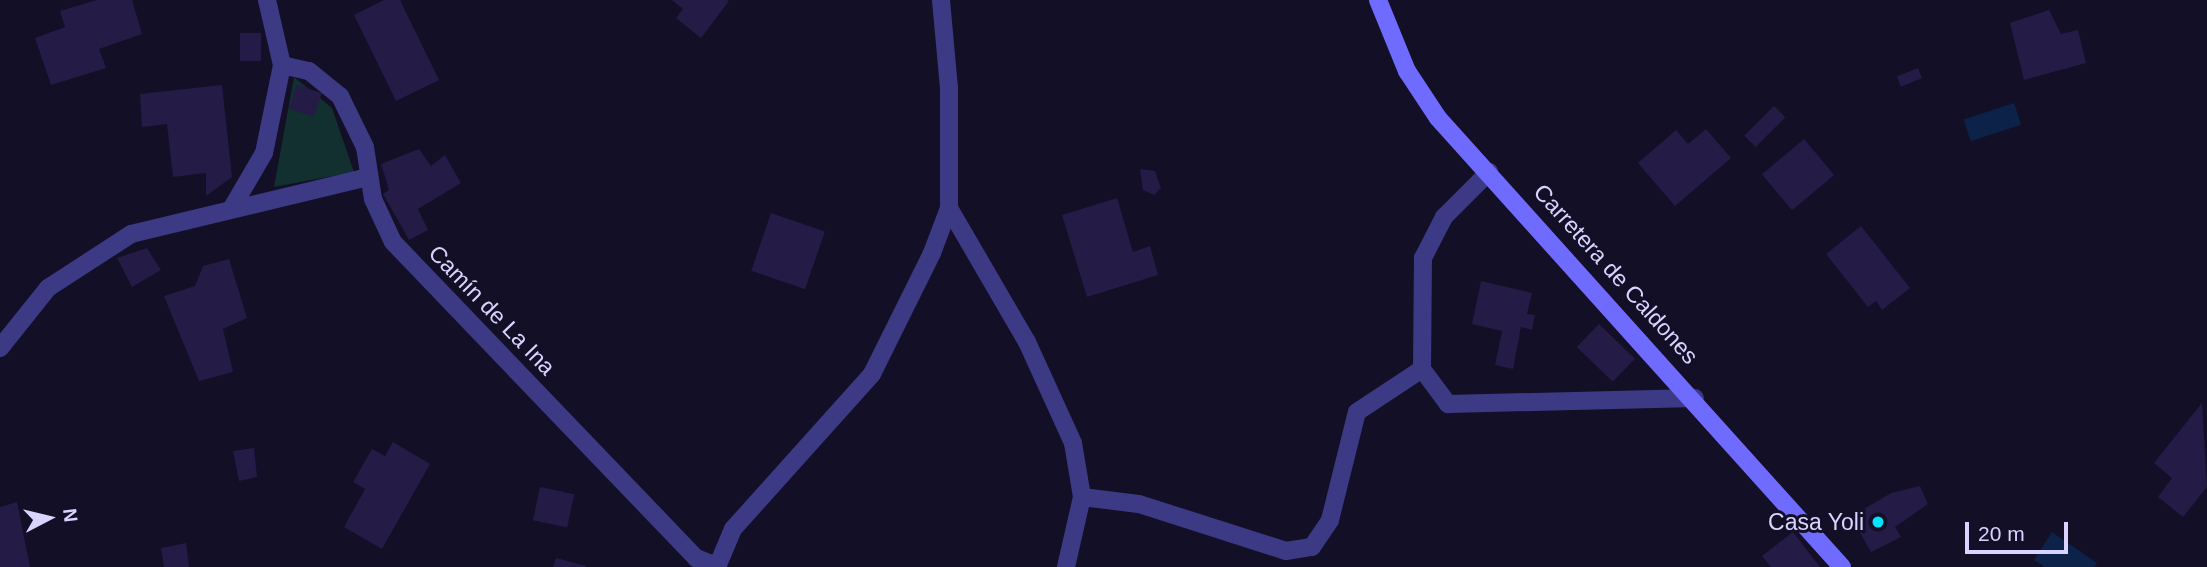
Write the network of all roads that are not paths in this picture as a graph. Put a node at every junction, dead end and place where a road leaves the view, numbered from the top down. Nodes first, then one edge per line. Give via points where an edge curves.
1 (267, 0) edge
2 (941, 0) edge
3 (1378, 0) edge
4 (282, 65) junction
5 (1489, 172) junction
6 (369, 177) junction
7 (233, 206) junction
8 (949, 208) junction
9 (0, 348) edge
10 (1422, 369) junction
11 (1695, 398) junction
12 (1082, 497) junction
13 (717, 566) edge
14 (1066, 567) edge
15 (1842, 567) edge

1 - 4 street
2 - 8 street via 949,88
3 - 5 street, Carretera de Caldones via 1407,71 1438,118
4 - 6 street, Camín de La Ina via 309,71 340,96 365,147
4 - 7 street via 264,153
5 - 10 street via 1444,217 1423,258
5 - 11 street, Carretera de Caldones
6 - 7 street
6 - 13 street, Camín de La Ina via 393,242 696,558
7 - 9 street via 131,234 77,266 48,288
8 - 12 street via 1027,342 1073,443
8 - 13 street via 872,374 733,529
10 - 11 street via 1448,404
10 - 12 street via 1357,412 1330,520 1312,547 1286,551 1139,504
11 - 15 street, Carretera de Caldones
12 - 14 street

